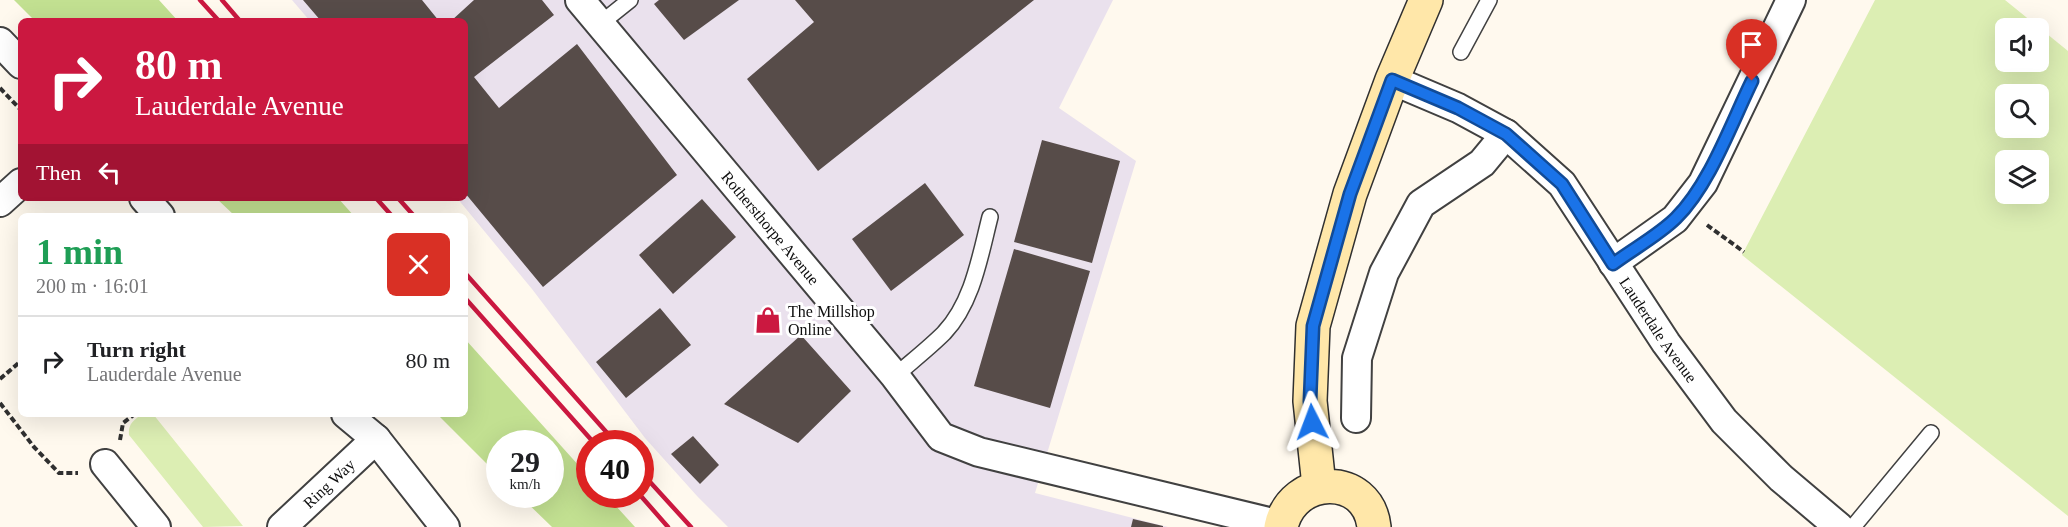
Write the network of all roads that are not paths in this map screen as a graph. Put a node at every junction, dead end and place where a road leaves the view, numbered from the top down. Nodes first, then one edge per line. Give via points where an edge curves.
1 (580, 0) edge
2 (630, 0) edge
3 (1426, 0) edge
4 (1489, 0) edge
5 (1791, 0) edge
6 (600, 24) junction
7 (0, 42) edge
8 (1461, 52) dead end
9 (18, 60) edge
10 (1392, 80) junction
11 (1506, 134) junction
12 (18, 186) edge
13 (147, 201) edge
14 (0, 202) edge
15 (157, 213) edge
16 (990, 217) dead end
17 (1613, 264) junction
18 (895, 376) junction
19 (350, 417) edge
20 (1356, 418) dead end
21 (1931, 433) dead end
22 (376, 439) junction
23 (109, 469) road end
24 (1319, 486) junction
25 (1281, 526) edge
26 (156, 527) edge
27 (282, 527) edge
28 (445, 527) edge
29 (1374, 527) edge
30 (1839, 527) edge
31 (1853, 527) edge

1 - 6 street, Rothersthorpe Avenue
2 - 6 lane
3 - 10 street
4 - 8 lane
5 - 17 street via 1703,183 1675,219
6 - 18 street, Rothersthorpe Avenue
7 - 9 street
10 - 11 street, Lauderdale Avenue
10 - 24 street via 1350,194 1313,326 1310,401
11 - 17 street, Lauderdale Avenue via 1562,184
11 - 20 street via 1482,163 1421,204 1384,273 1357,358
12 - 14 street
13 - 15 street
16 - 18 lane via 975,277 962,306 945,332
17 - 30 street, Lauderdale Avenue via 1724,421 1781,478
18 - 25 street, Rothersthorpe Avenue via 941,437 979,452
19 - 22 street
21 - 31 lane
22 - 27 street, Ring Way
22 - 28 street
23 - 26 street
24 - 25 street via 1301,494 1288,507
24 - 29 street via 1347,489 1359,497 1368,507

